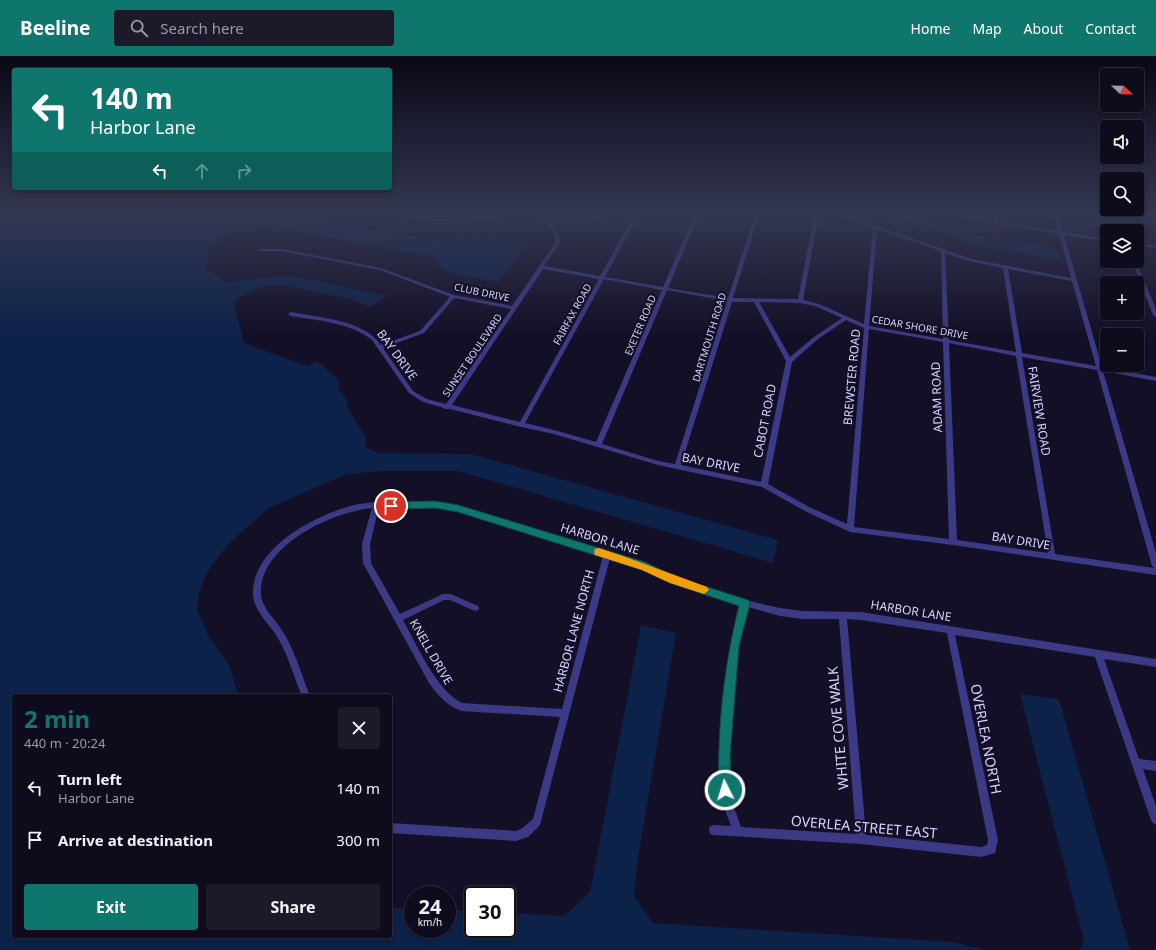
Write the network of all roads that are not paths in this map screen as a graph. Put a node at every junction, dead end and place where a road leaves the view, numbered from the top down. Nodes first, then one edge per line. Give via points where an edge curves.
1 (301, 254) edge
2 (550, 254) edge
3 (615, 254) edge
4 (680, 254) edge
5 (745, 254) edge
6 (809, 254) edge
7 (873, 254) edge
8 (943, 254) edge
9 (953, 254) edge
10 (1067, 254) edge
11 (541, 268) junction
12 (1005, 268) junction
13 (1137, 268) edge
14 (602, 278) junction
15 (1074, 280) junction
16 (664, 290) junction
17 (453, 296) junction
18 (730, 300) junction
19 (756, 301) junction
20 (800, 301) junction
21 (514, 308) junction
22 (291, 314) dead end
23 (1156, 315) edge
24 (845, 318) junction
25 (867, 327) junction
26 (946, 341) junction
27 (379, 347) junction
28 (1019, 355) junction
29 (789, 362) junction
30 (1100, 369) joint
31 (1101, 372) edge
32 (1119, 372) edge
33 (1156, 378) edge
34 (447, 408) junction
35 (521, 425) junction
36 (598, 445) junction
37 (677, 467) junction
38 (764, 485) junction
39 (376, 506) junction
40 (850, 529) junction
41 (953, 542) junction
42 (607, 555) junction
43 (1052, 557) junction
44 (1156, 566) edge
45 (1156, 572) edge
46 (745, 603) junction
47 (475, 608) dead end
48 (843, 615) junction
49 (398, 619) junction
50 (950, 630) junction
51 (1098, 654) junction
52 (1156, 663) edge
53 (305, 694) edge
54 (564, 713) junction
55 (1136, 763) junction
56 (1156, 766) edge
57 (1156, 820) edge
58 (392, 828) edge
59 (714, 830) dead end
60 (738, 831) junction
61 (861, 839) junction
62 (988, 851) joint

1 - 17 street, CLUB DRIVE via 381,269
2 - 11 street, SUNSET BOULEVARD
3 - 14 street, FAIRFAX ROAD
4 - 16 street, EXETER ROAD
5 - 18 street, DARTMOUTH ROAD
6 - 20 street
7 - 25 street, BREWSTER ROAD
8 - 26 street, ADAM ROAD
9 - 12 street
10 - 15 street
11 - 14 street, CEDAR SHORE DRIVE
11 - 21 street, SUNSET BOULEVARD
12 - 15 street
12 - 28 street, FAIRVIEW ROAD
13 - 23 street
14 - 16 street, CEDAR SHORE DRIVE
14 - 35 street, FAIRFAX ROAD
15 - 30 street
16 - 18 street, CEDAR SHORE DRIVE
16 - 36 street, EXETER ROAD
17 - 21 street, CLUB DRIVE
17 - 27 street via 422,332
18 - 19 street, CEDAR SHORE DRIVE
18 - 37 street, DARTMOUTH ROAD
19 - 20 street, CEDAR SHORE DRIVE
19 - 29 street
20 - 24 street, CEDAR SHORE DRIVE via 817,305
21 - 34 street, SUNSET BOULEVARD
22 - 27 street, BAY DRIVE via 360,329 371,336
24 - 25 street, CEDAR SHORE DRIVE
24 - 29 street via 816,338
25 - 26 street, CEDAR SHORE DRIVE
25 - 40 street, BREWSTER ROAD
26 - 28 street, CEDAR SHORE DRIVE
26 - 41 street, ADAM ROAD
27 - 34 street, BAY DRIVE via 411,392 425,401
28 - 30 street, CEDAR SHORE DRIVE
28 - 43 street, FAIRVIEW ROAD
29 - 38 street, CABOT ROAD
31 - 44 street
32 - 33 street, CEDAR SHORE DRIVE
34 - 35 street, BAY DRIVE
35 - 36 street, BAY DRIVE
36 - 37 street, BAY DRIVE
37 - 38 street, BAY DRIVE
38 - 40 street, BAY DRIVE
39 - 42 street, HARBOR LANE via 452,507
39 - 49 street, KNELL DRIVE via 366,544 367,563
39 - 53 street, HARBOR LANE via 351,508 291,536 267,561 258,580 257,595 262,610 281,636
40 - 41 street, BAY DRIVE
41 - 43 street, BAY DRIVE
42 - 46 street, HARBOR LANE via 645,566 674,580
42 - 54 street, HARBOR LANE NORTH
43 - 45 street, BAY DRIVE
46 - 48 street, HARBOR LANE via 791,614
46 - 60 street via 734,646 723,778 727,802
47 - 49 street via 451,597 444,597
48 - 50 street, HARBOR LANE
48 - 61 street, WHITE COVE WALK
49 - 54 street, KNELL DRIVE via 432,680 442,695 451,702 470,708
50 - 51 street, HARBOR LANE
50 - 62 street, OVERLEA NORTH via 993,840 993,846
51 - 52 street, HARBOR LANE
51 - 55 street
54 - 58 street via 536,822 532,827 516,836
55 - 56 street
55 - 57 street
59 - 60 street, OVERLEA STREET EAST
60 - 61 street, OVERLEA STREET EAST
61 - 62 street, OVERLEA STREET EAST

